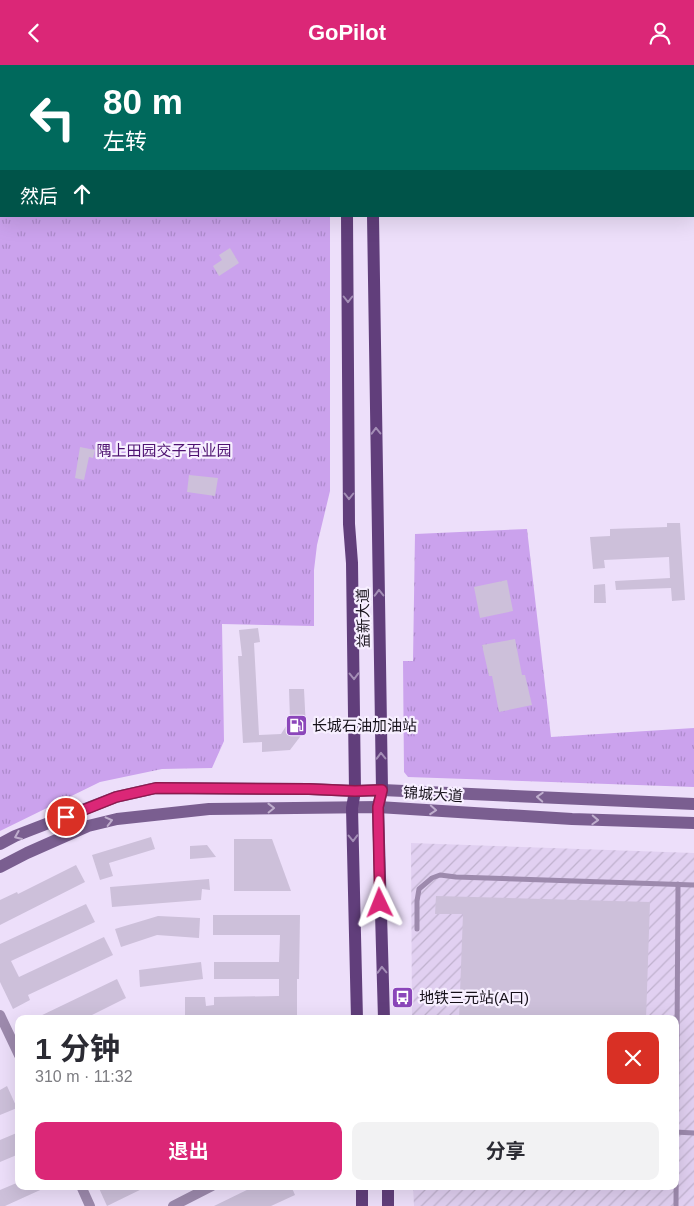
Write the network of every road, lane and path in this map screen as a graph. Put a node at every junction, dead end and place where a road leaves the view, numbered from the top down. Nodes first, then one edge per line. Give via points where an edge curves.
1 (347, 217) edge
2 (373, 217) edge
3 (382, 790) junction
4 (355, 791) junction
5 (694, 804) edge
6 (378, 807) junction
7 (352, 808) junction
8 (694, 823) edge
9 (0, 844) edge
10 (0, 867) edge
11 (678, 884) junction
12 (694, 885) edge
13 (417, 929) dead end
14 (0, 1015) edge
15 (357, 1015) edge
16 (384, 1015) edge
17 (676, 1015) edge
18 (15, 1047) edge
19 (679, 1133) edge
20 (694, 1133) edge
21 (83, 1190) edge
22 (204, 1190) edge
23 (362, 1190) edge
24 (388, 1190) edge
25 (676, 1190) edge
26 (90, 1206) edge
27 (173, 1206) edge
28 (362, 1206) edge
29 (388, 1206) edge
30 (676, 1206) edge

1 -> 4 main road, 益新大道
3 -> 2 main road, 益新大道
3 - 4 main road
5 -> 3 main road
3 - 6 main road, 益新大道
4 - 7 main road, 益新大道
4 -> 9 main road via 156,788 116,797
6 - 7 main road, 锦城大道
6 -> 8 main road, 锦城大道
16 -> 6 main road, 益新大道
10 -> 7 main road, 锦城大道 via 88,826 117,819 209,809
7 -> 15 main road, 益新大道
11 - 12 lane
11 - 13 lane via 440,875 419,889
11 - 17 lane
14 - 18 street
19 - 20 lane
21 - 26 street
22 - 27 street
23 - 28 main road
24 - 29 main road
25 - 30 lane

